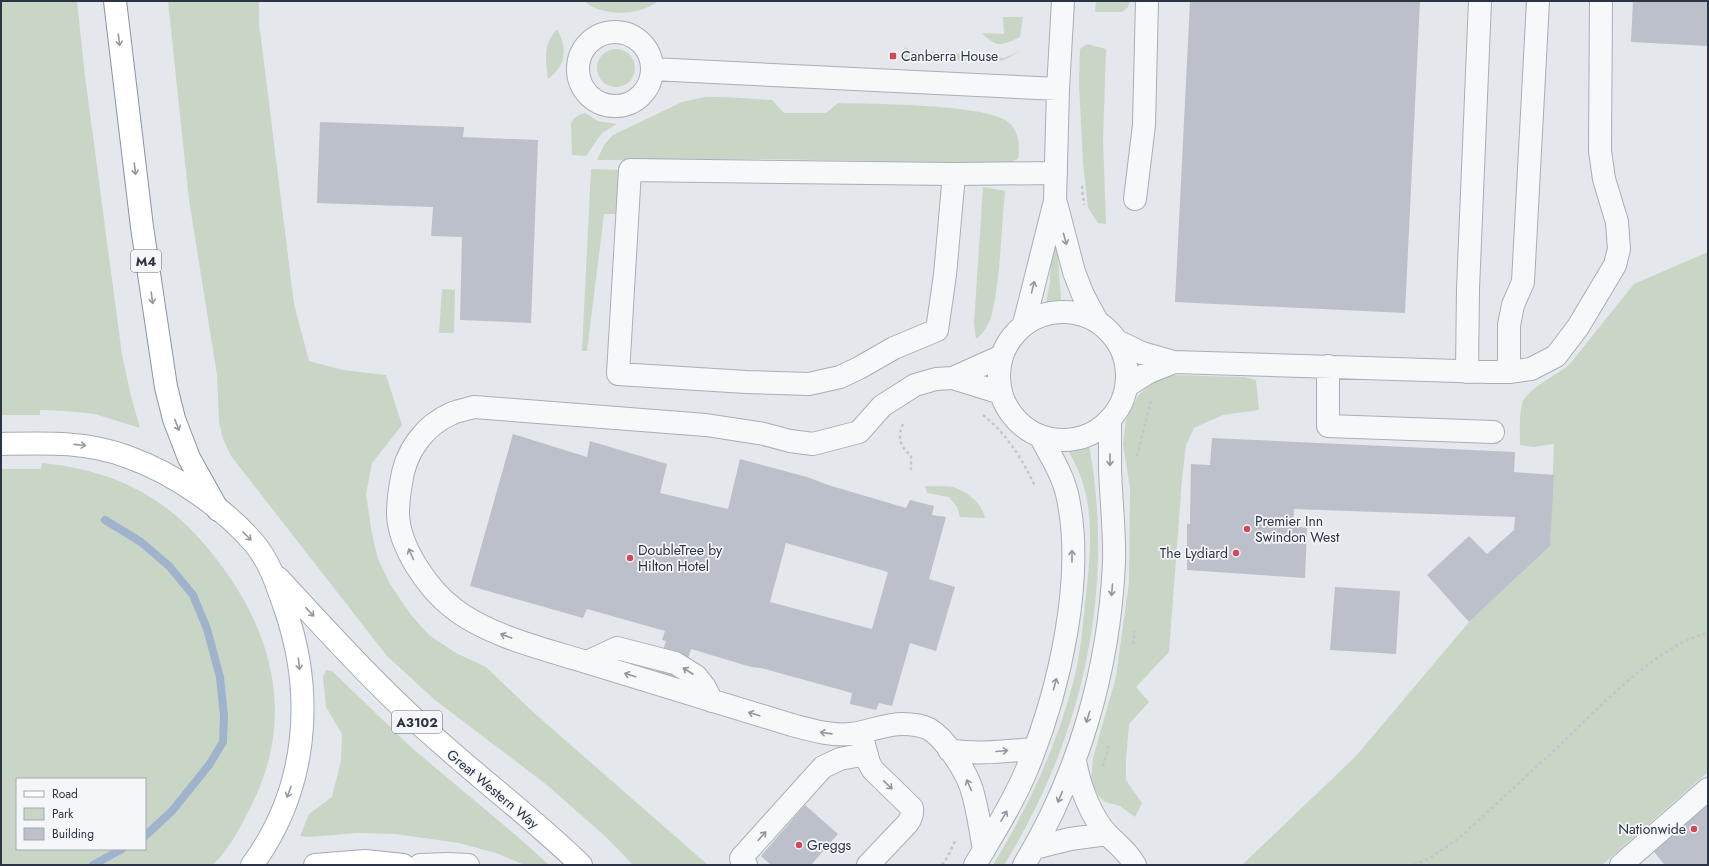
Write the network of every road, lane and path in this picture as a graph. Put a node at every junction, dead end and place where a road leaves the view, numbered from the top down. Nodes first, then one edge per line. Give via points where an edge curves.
1 (115, 1) edge
2 (1063, 1) edge
3 (1147, 1) edge
4 (1480, 1) edge
5 (1538, 1) edge
6 (1601, 1) edge
7 (652, 69) dead end
8 (1058, 89) junction
9 (1056, 173) junction
10 (954, 174) junction
11 (1135, 199) dead end
12 (1055, 202) junction
13 (1097, 321) junction
14 (1024, 324) junction
15 (1117, 341) junction
16 (1002, 356) junction
17 (1174, 362) junction
18 (1328, 366) junction
19 (1467, 372) junction
20 (1509, 372) junction
21 (952, 378) junction
22 (1127, 386) junction
23 (1000, 392) junction
24 (980, 413) dead end
25 (904, 421) dead end
26 (1110, 421) junction
27 (1493, 432) dead end
28 (1040, 436) junction
29 (1, 444) edge
30 (911, 470) dead end
31 (1038, 492) dead end
32 (218, 510) junction
33 (274, 573) junction
34 (1708, 633) edge
35 (861, 732) junction
36 (1035, 749) junction
37 (949, 750) junction
38 (866, 754) junction
39 (1074, 761) junction
40 (1708, 788) edge
41 (1107, 834) junction
42 (956, 838) dead end
43 (979, 857) edge
44 (1029, 857) edge
45 (580, 862) edge
46 (252, 865) edge
47 (315, 865) edge
48 (403, 865) edge
49 (420, 865) edge
50 (468, 865) edge
51 (746, 865) edge
52 (868, 865) edge
53 (942, 865) edge
54 (1135, 865) edge
55 (1414, 865) edge
56 (1621, 865) edge

1 -> 32 main road, M4 via 142,228 166,387 174,419 189,458
2 - 8 street
3 - 11 street via 1144,124
4 - 19 street
5 - 20 street via 1523,282 1513,305 1509,325
6 - 20 street via 1600,151 1604,179 1617,222 1619,249 1615,265 1578,327 1556,356 1531,369
7 - 8 street
8 - 9 street
9 - 10 street
9 - 12 street
10 - 10 street via 630,170 618,374 809,384 840,377 894,348 937,330
12 -> 13 street via 1074,272
14 -> 12 street
13 - 14 street via 1079,313 1060,311 1041,315
13 - 15 street
14 - 16 street via 1010,339
15 - 17 street via 1142,353
15 - 22 street via 1124,353
16 - 21 street
16 - 23 street via 998,375
17 - 18 street
17 - 22 street via 1149,372
18 - 19 street
18 - 27 street via 1328,426
19 - 20 street
21 - 23 street
35 -> 21 street via 820,732 712,701 696,676 675,663 617,648 587,662 477,625 452,608 416,567 398,516 406,459 417,440 439,421 454,412 474,407 706,425 813,444 859,432 882,406 897,395 925,381
22 - 26 street via 1119,409
23 - 28 street via 1007,409 1018,423
24 - 31 path via 1007,438
25 - 30 path via 900,438 906,452 911,456
26 - 28 street via 1082,438 1066,441 1050,440
26 -> 39 street via 1114,563 1109,616 1102,667
36 -> 28 street via 1061,659 1070,606 1072,560 1072,525 1067,494 1055,463
29 -> 32 main road via 85,446 130,457 175,480
32 -> 33 main road via 254,544
33 -> 45 main road, Great Western Way / A3102 via 407,713
33 -> 46 main road via 298,653 303,721 293,781 281,815
34 - 55 path via 1697,635 1659,656 1619,689 1459,838 1430,858
35 - 37 street via 892,725 913,724 929,729
35 - 38 street
37 -> 36 street via 984,753
43 -> 36 street via 1008,809
43 -> 37 street via 977,808 970,786
51 -> 38 street via 741,858 823,767 840,759
38 -> 52 street via 873,770 912,808 913,813 907,824
39 - 41 street via 1091,809
39 -> 44 street via 1054,812
40 - 56 street
41 - 44 street via 1070,838
41 - 54 street via 1127,852
42 - 53 path
47 - 48 main road via 365,861
49 - 50 street

